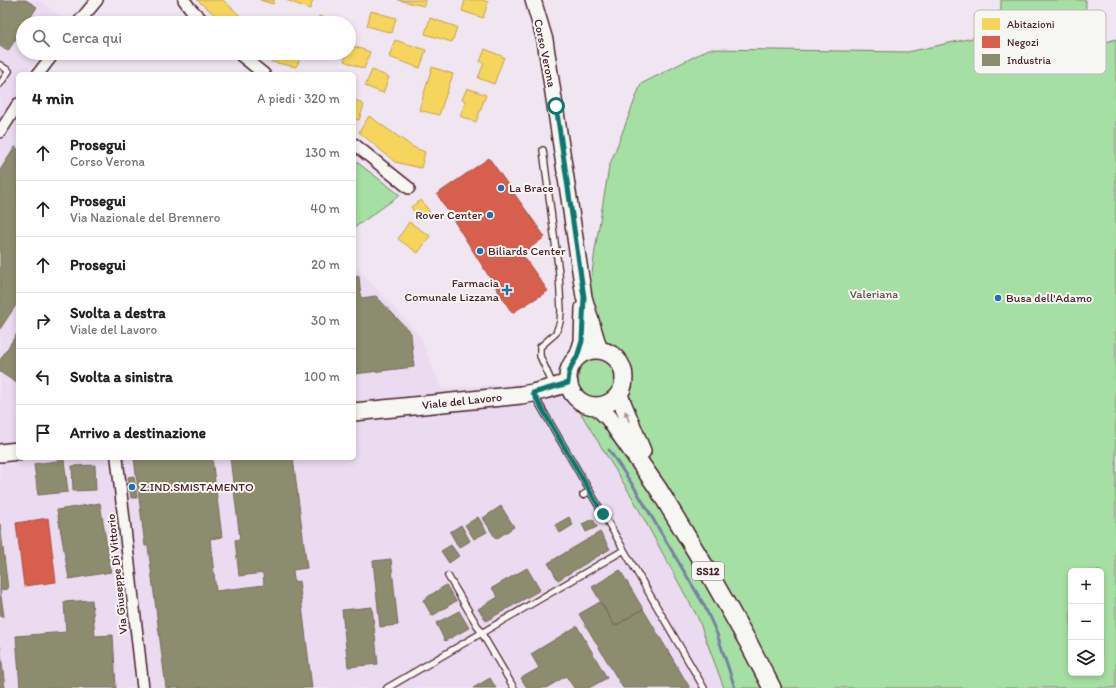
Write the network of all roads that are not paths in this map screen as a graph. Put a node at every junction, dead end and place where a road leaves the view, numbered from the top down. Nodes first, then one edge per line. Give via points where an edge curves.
1 (97, 0) edge
2 (184, 0) edge
3 (533, 0) edge
4 (84, 16) edge
5 (198, 16) edge
6 (49, 60) edge
7 (247, 60) edge
8 (0, 65) edge
9 (40, 72) edge
10 (262, 72) edge
11 (0, 84) edge
12 (16, 107) edge
13 (0, 132) edge
14 (356, 146) edge
15 (543, 150) dead end
16 (409, 188) dead end
17 (584, 297) junction
18 (600, 351) junction
19 (577, 357) junction
20 (561, 385) junction
21 (533, 393) junction
22 (618, 395) junction
23 (597, 406) junction
24 (356, 412) edge
25 (16, 451) edge
26 (0, 453) edge
27 (117, 460) edge
28 (659, 490) junction
29 (590, 491) junction
30 (583, 495) dead end
31 (624, 550) junction
32 (448, 576) dead end
33 (482, 633) junction
34 (143, 688) edge
35 (387, 688) edge
36 (514, 688) edge
37 (704, 688) edge
38 (772, 688) edge

1 - 4 street
2 - 5 street
3 - 17 main road, Corso Verona via 545,40
6 - 9 street
7 - 10 street
8 - 11 lane via 9,71
12 - 13 street
14 - 16 street
15 - 20 lane via 559,273 561,311 556,333 540,347 540,356
17 - 18 main road
17 - 19 main road via 582,341
18 - 19 main road via 588,352
18 - 22 main road via 617,359 622,368 623,386
19 - 20 main road
20 - 21 main road, Viale del Lavoro
20 - 23 main road, SS12 via 572,392 578,400 587,405
21 - 24 main road, Viale del Lavoro
21 - 29 lane
22 - 23 main road via 613,401
28 -> 22 main road, SS12
23 - 28 main road, SS12 via 609,418
25 - 26 main road
27 - 34 street, Via Giuseppe Di Vittorio
28 - 38 main road, SS12 via 714,582
29 - 30 lane
29 - 31 lane
31 - 33 lane
31 - 37 lane
32 - 33 lane
33 - 35 lane
33 - 36 lane

